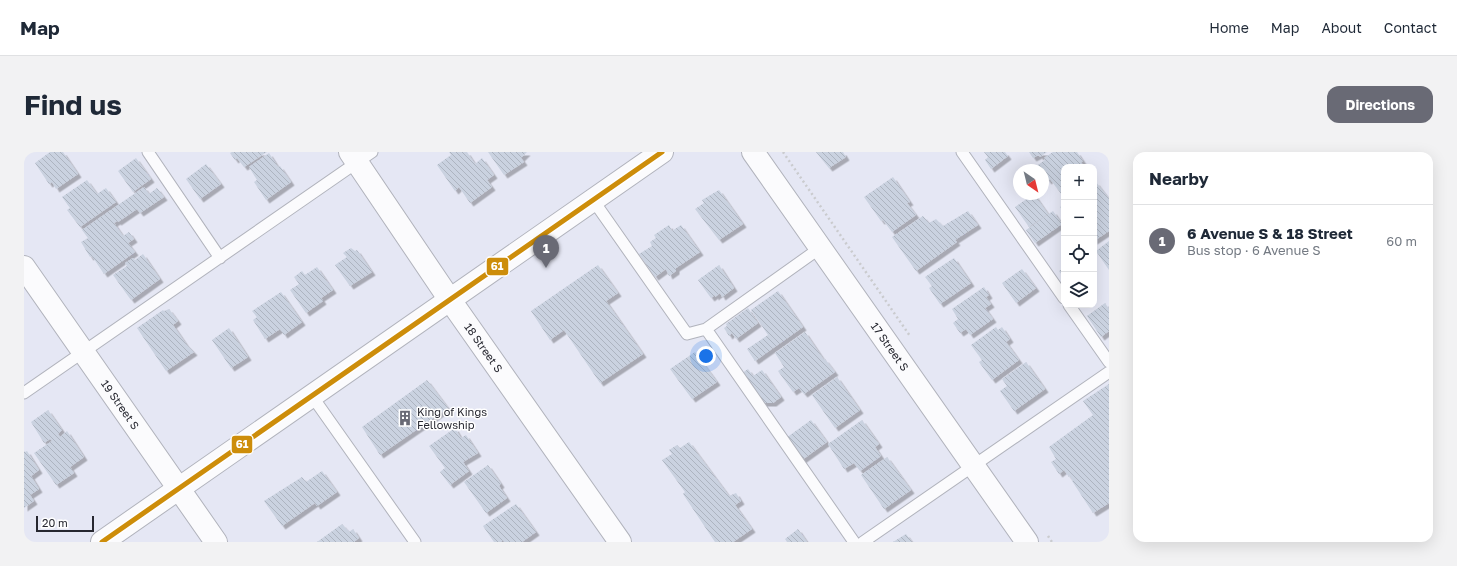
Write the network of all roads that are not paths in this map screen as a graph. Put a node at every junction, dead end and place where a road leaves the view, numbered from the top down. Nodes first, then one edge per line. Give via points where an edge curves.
1 (148, 152) edge
2 (662, 152) edge
3 (753, 152) edge
4 (962, 152) edge
5 (359, 156) edge
6 (593, 200) junction
7 (820, 248) junction
8 (220, 258) junction
9 (24, 267) edge
10 (1061, 294) edge
11 (450, 300) junction
12 (1071, 308) edge
13 (706, 329) junction
14 (84, 352) junction
15 (1109, 362) edge
16 (1109, 372) edge
17 (24, 393) edge
18 (312, 396) junction
19 (973, 466) junction
20 (179, 488) junction
21 (102, 542) edge
22 (216, 542) edge
23 (415, 542) edge
24 (620, 542) edge
25 (854, 542) edge
26 (863, 542) edge
27 (1027, 542) edge

1 - 8 lane
2 - 6 street
3 - 7 street, 17 Street S
4 - 10 lane
5 - 8 lane
5 - 11 street, 18 Street S
6 - 11 street
6 - 13 lane via 687,334
7 - 13 lane
7 - 19 street, 17 Street S
8 - 14 lane
9 - 14 street, 19 Street S
11 - 18 street
11 - 24 street, 18 Street S
12 - 15 lane
13 - 25 lane
14 - 17 lane
14 - 20 street, 19 Street S
16 - 19 lane
18 - 20 street
18 - 23 lane
19 - 26 lane
19 - 27 street, 17 Street S
20 - 21 street
20 - 22 street, 19 Street S

